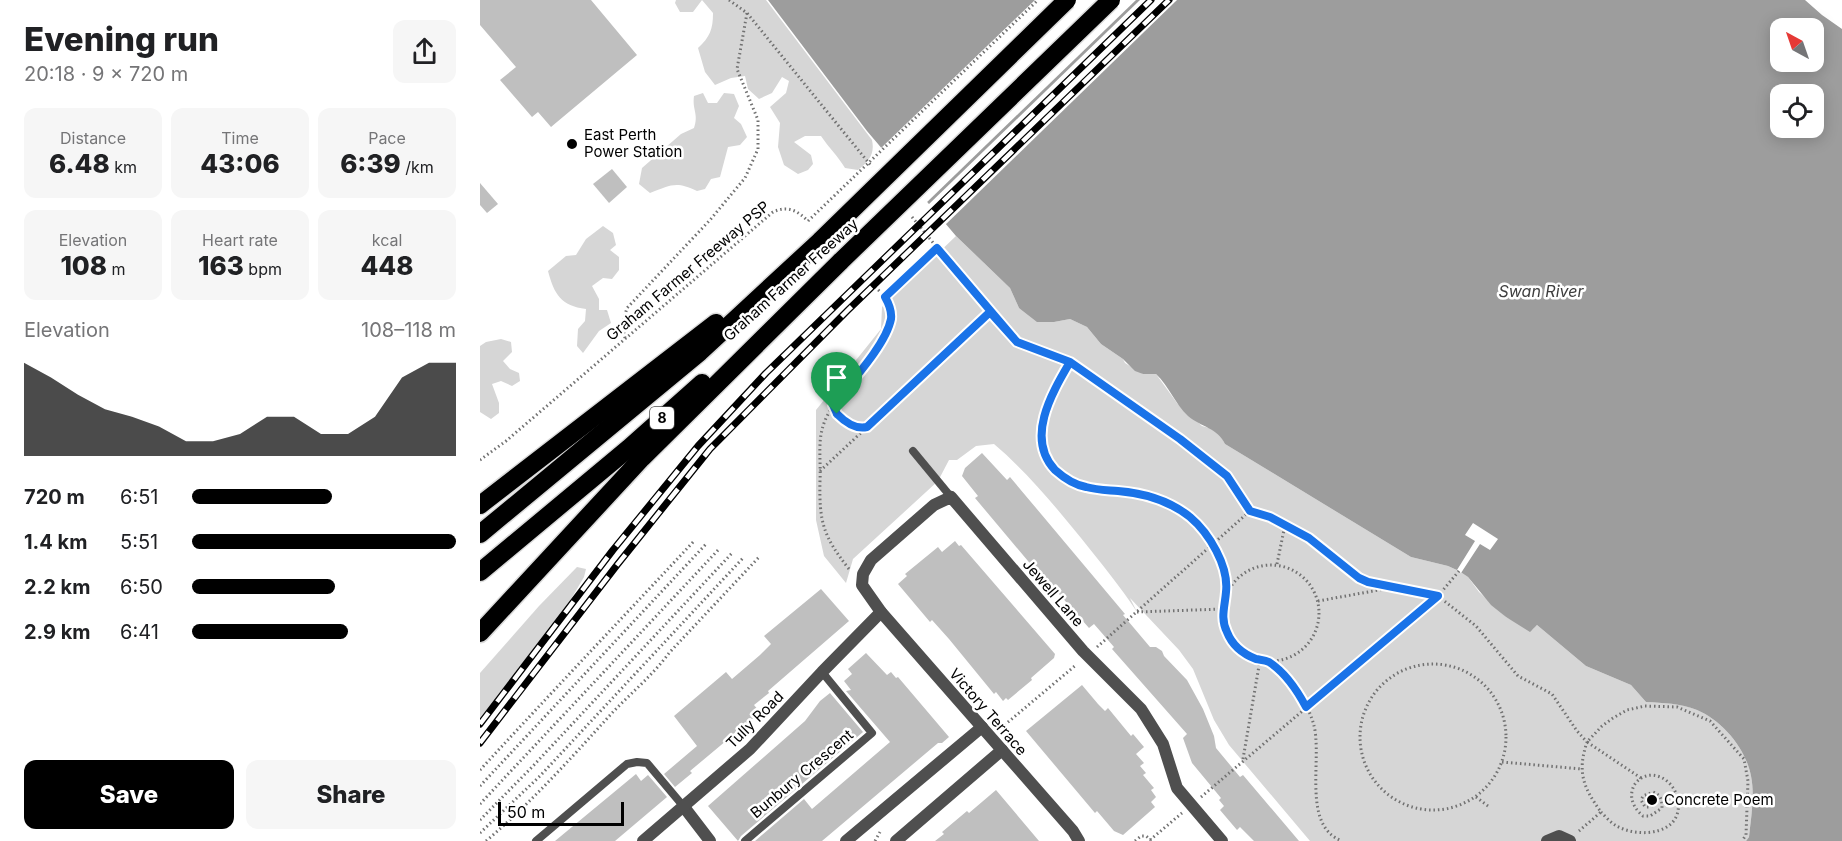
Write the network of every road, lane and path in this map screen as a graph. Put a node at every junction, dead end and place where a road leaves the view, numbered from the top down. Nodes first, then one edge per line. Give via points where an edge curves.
1 (729, 0) edge
2 (1038, 0) edge
3 (1067, 0) edge
4 (1111, 0) edge
5 (747, 13) junction
6 (879, 176) dead end
7 (908, 212) dead end
8 (821, 240) junction
9 (937, 248) junction
10 (841, 261) junction
11 (871, 283) dead end
12 (885, 297) junction
13 (990, 312) junction
14 (625, 338) junction
15 (1070, 362) junction
16 (833, 405) junction
17 (867, 427) junction
18 (913, 451) dead end
19 (480, 460) edge
20 (820, 471) junction
21 (951, 497) junction
22 (480, 505) edge
23 (1250, 511) junction
24 (1286, 525) junction
25 (480, 534) edge
26 (695, 540) dead end
27 (707, 543) dead end
28 (1212, 545) junction
29 (720, 548) dead end
30 (733, 552) dead end
31 (760, 556) dead end
32 (743, 558) dead end
33 (1277, 564) junction
34 (1459, 571) dead end
35 (480, 572) edge
36 (862, 585) junction
37 (1393, 587) junction
38 (1226, 594) junction
39 (1438, 596) junction
40 (1318, 601) junction
41 (1223, 609) junction
42 (882, 612) junction
43 (1137, 612) junction
44 (480, 633) edge
45 (1106, 639) dead end
46 (1260, 660) junction
47 (1267, 660) junction
48 (822, 672) junction
49 (1065, 674) dead end
50 (1306, 707) junction
51 (982, 727) junction
52 (991, 737) junction
53 (1587, 742) junction
54 (1002, 750) junction
55 (1243, 761) junction
56 (1502, 762) junction
57 (1582, 769) junction
58 (480, 770) edge
59 (1641, 778) junction
60 (480, 786) edge
61 (1205, 793) dead end
62 (1476, 797) junction
63 (1653, 801) dead end
64 (480, 804) edge
65 (1488, 806) dead end
66 (684, 807) junction
67 (1601, 812) junction
68 (1179, 815) dead end
69 (480, 820) edge
70 (480, 833) edge
71 (1076, 836) edge
72 (1151, 840) edge
73 (1569, 840) edge
74 (486, 841) edge
75 (536, 841) edge
76 (643, 841) edge
77 (710, 841) edge
78 (745, 841) edge
79 (846, 841) edge
80 (896, 841) edge
81 (1088, 841) edge
82 (1135, 841) edge
83 (1222, 841) edge
84 (1342, 841) edge
85 (1547, 841) edge
86 (1742, 841) edge

1 - 5 path
2 - 14 path, Graham Farmer Freeway PSP, bridge via 808,221 791,209 773,212
3 - 8 highway, Graham Farmer Freeway / 8, bridge
4 - 10 highway, Graham Farmer Freeway / 8, bridge
5 - 6 path
5 - 14 path via 738,69 758,120 758,149 745,178 627,308 622,325
7 - 9 path
8 - 22 highway
8 - 25 highway, Graham Farmer Freeway / 8 via 700,352
9 - 12 path
9 - 13 path
10 - 35 highway, Graham Farmer Freeway / 8 via 629,448
10 - 44 highway via 642,458
11 - 12 path
12 - 16 path via 891,319 884,339
13 - 15 path via 1017,342
13 - 17 path
14 - 19 path, Graham Farmer Freeway PSP
15 - 23 path via 1227,476
15 - 28 path via 1046,408 1042,449 1049,463 1071,482 1085,487 1141,494 1178,508 1197,524
16 - 17 path via 837,414 851,425
16 - 20 path via 822,429
17 - 20 path
18 - 21 lane
20 - 36 path via 820,515 825,533
21 - 36 street via 934,505 871,560
21 - 83 street, Jewell Lane via 1083,651 1142,709 1163,744 1177,788
23 - 24 path
23 - 28 path
24 - 33 path
24 - 37 path via 1359,578
26 - 58 path
27 - 60 path
28 - 38 path via 1226,579
28 - 43 path
29 - 64 path
30 - 69 path
31 - 74 path via 541,790
32 - 70 path via 540,776
33 - 38 path via 1256,566 1243,573
33 - 40 path via 1296,571 1308,582
34 - 39 path
36 - 42 street
37 - 39 path
37 - 40 path
38 - 41 path
39 - 50 path
39 - 53 path via 1476,626 1518,676 1552,694
40 - 47 path via 1318,621 1310,641 1294,654
41 - 43 path
41 - 46 path via 1232,641
42 - 48 street, Tully Road
42 - 51 street, Victory Terrace
43 - 45 path
46 - 47 path
46 - 55 path
47 - 50 path via 1298,691
48 - 66 street, Tully Road via 750,749
48 - 78 lane, Bunbury Crescent via 872,733
49 - 52 path
50 - 55 path
50 - 84 path via 1316,741 1317,806 1329,833
51 - 52 street, Victory Terrace
51 - 79 street
52 - 54 street, Victory Terrace
53 - 57 path
53 - 59 path
53 - 86 path via 1613,718 1645,706 1677,707 1710,720 1744,759 1748,792 1746,835
54 - 71 street, Victory Terrace
54 - 80 street
55 - 61 path
56 - 57 path
56 - 62 path via 1491,782
56 - 62 path via 1507,741 1502,712 1489,688 1470,673 1441,664 1423,664 1390,678 1370,699 1361,723 1360,746 1371,777 1383,792 1395,801 1428,811 1464,804
57 - 67 path via 1588,795
59 - 63 path via 1631,789 1635,809 1642,816 1657,813 1662,808 1658,794 1649,792 1641,800 1647,808
59 - 67 path via 1656,775 1668,781 1676,792 1680,807 1677,818 1668,826 1657,832 1633,832 1615,825
62 - 65 path
66 - 75 lane via 647,763 627,764
66 - 76 street, Tully Road
66 - 77 street
67 - 73 path
68 - 72 path
71 - 81 street, Victory Terrace
72 - 82 path via 1141,836
73 - 85 street via 1559,836

